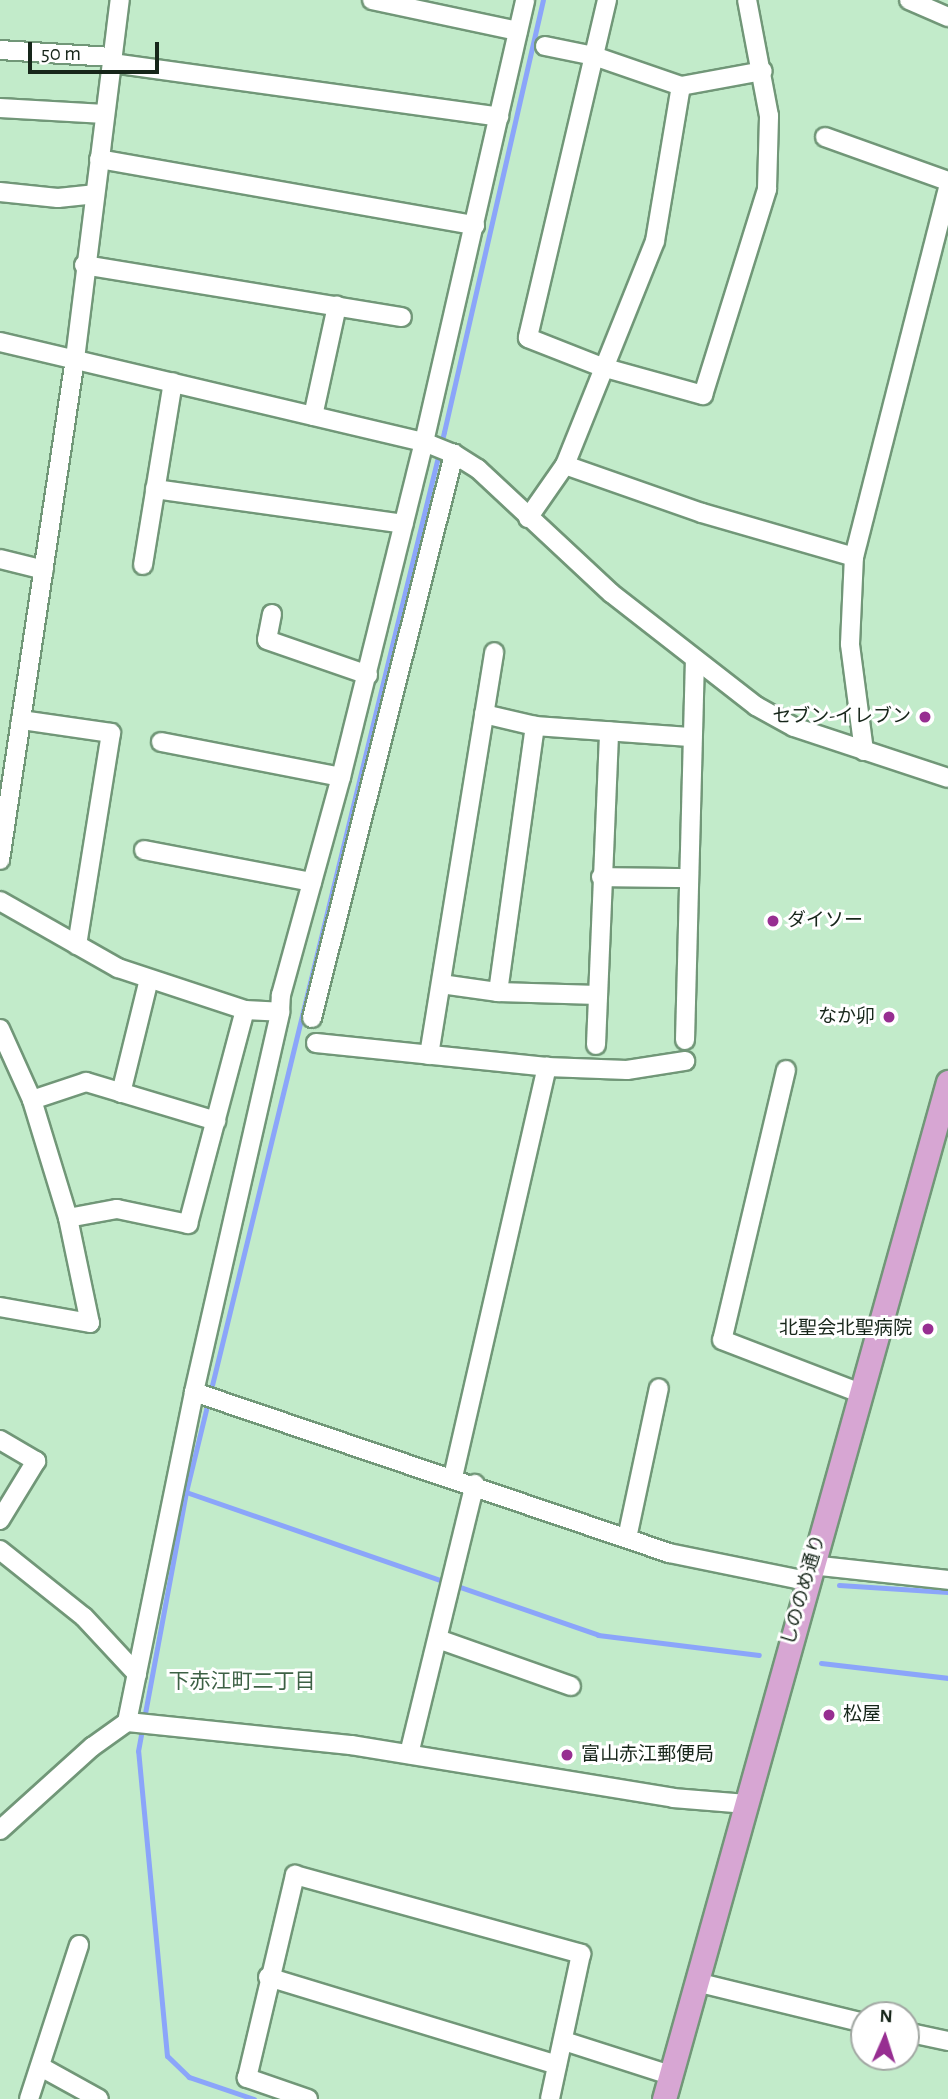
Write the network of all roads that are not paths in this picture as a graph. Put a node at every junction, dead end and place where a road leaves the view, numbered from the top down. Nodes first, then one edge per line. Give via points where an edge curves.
1 (120, 0) edge
2 (372, 0) edge
3 (525, 0) edge
4 (607, 0) edge
5 (747, 0) edge
6 (909, 0) edge
7 (948, 17) edge
8 (518, 31) junction
9 (545, 46) dead end
10 (0, 50) edge
11 (594, 56) junction
12 (112, 60) junction
13 (763, 71) junction
14 (681, 86) junction
15 (0, 108) edge
16 (105, 114) junction
17 (499, 117) junction
18 (825, 136) dead end
19 (99, 159) junction
20 (948, 181) edge
21 (948, 188) edge
22 (0, 192) edge
23 (94, 194) junction
24 (475, 225) junction
25 (84, 265) junction
26 (337, 306) junction
27 (402, 317) dead end
28 (0, 342) edge
29 (75, 359) junction
30 (603, 367) junction
31 (173, 382) junction
32 (313, 416) junction
33 (427, 444) junction
34 (451, 453) junction
35 (565, 465) junction
36 (155, 489) junction
37 (528, 518) junction
38 (404, 524) junction
39 (854, 557) junction
40 (0, 559) edge
41 (143, 565) dead end
42 (44, 570) junction
43 (272, 614) dead end
44 (494, 652) dead end
45 (695, 660) junction
46 (368, 675) junction
47 (484, 714) junction
48 (21, 720) junction
49 (535, 726) junction
50 (609, 731) junction
51 (690, 737) junction
52 (161, 742) dead end
53 (864, 751) junction
54 (341, 777) junction
55 (948, 778) edge
56 (144, 850) dead end
57 (0, 860) edge
58 (601, 877) junction
59 (688, 878) junction
60 (312, 882) junction
61 (0, 901) edge
62 (77, 945) junction
63 (149, 979) junction
64 (441, 984) junction
65 (498, 992) junction
66 (598, 995) junction
67 (245, 1010) junction
68 (280, 1012) junction
69 (312, 1018) dead end
70 (0, 1029) edge
71 (685, 1040) dead end
72 (316, 1043) dead end
73 (596, 1045) dead end
74 (429, 1055) junction
75 (685, 1061) dead end
76 (547, 1067) junction
77 (786, 1070) dead end
78 (948, 1082) edge
79 (121, 1093) junction
80 (32, 1100) junction
81 (216, 1121) junction
82 (68, 1218) junction
83 (0, 1307) edge
84 (659, 1388) dead end
85 (197, 1393) junction
86 (860, 1393) junction
87 (0, 1440) edge
88 (453, 1477) junction
89 (475, 1484) junction
90 (0, 1520) edge
91 (626, 1538) junction
92 (0, 1550) edge
93 (809, 1573) junction
94 (948, 1580) edge
95 (438, 1639) junction
96 (137, 1674) junction
97 (571, 1686) dead end
98 (138, 1723) junction
99 (410, 1754) junction
100 (747, 1804) junction
101 (0, 1830) edge
102 (79, 1945) dead end
103 (268, 1977) junction
104 (696, 1983) junction
105 (850, 2020) edge
106 (920, 2035) edge
107 (948, 2040) edge
108 (564, 2041) junction
109 (557, 2065) junction
110 (41, 2067) junction
111 (670, 2075) junction
112 (29, 2099) edge
113 (99, 2099) edge
114 (308, 2099) edge
115 (550, 2099) edge
116 (664, 2099) edge

1 - 12 street
2 - 8 street
3 - 8 street
4 - 11 street
5 - 13 street
6 - 7 street
8 - 17 street
9 - 11 street
10 - 12 street
11 - 14 street
11 - 30 street via 528,338
12 - 16 street
12 - 17 street
13 - 14 street
13 - 30 street via 769,116 767,190 703,395
14 - 30 street via 655,241
15 - 16 street
16 - 19 street
17 - 24 street
18 - 20 street
19 - 23 street
19 - 24 street
21 - 39 street
22 - 23 street via 58,198
23 - 25 street
24 - 33 street
25 - 26 street
25 - 29 street
26 - 27 street
26 - 32 street
28 - 29 street
29 - 31 street
29 - 42 street
30 - 35 street
31 - 32 street
31 - 36 street
32 - 33 street
33 - 34 street
33 - 38 street
34 - 37 street via 478,470
34 - 69 street
35 - 37 street
35 - 39 street via 702,513
36 - 38 street
36 - 41 street
37 - 45 street
38 - 46 street
39 - 53 street via 850,644
40 - 42 street
42 - 48 street
43 - 46 street via 267,640
44 - 47 street
45 - 51 street
45 - 53 street via 755,706 794,727
46 - 54 street
47 - 49 street
47 - 64 street
48 - 57 street
48 - 62 street via 111,733
49 - 50 street
49 - 65 street
50 - 51 street
50 - 58 street
51 - 59 street
52 - 54 street
53 - 55 street
54 - 60 street
56 - 60 street
58 - 59 street
58 - 66 street
59 - 71 street
60 - 68 street
61 - 62 street
62 - 63 street
63 - 67 street
63 - 79 street
64 - 65 street
64 - 74 street
65 - 66 street
66 - 73 street
67 - 68 street
67 - 81 street
68 - 85 street
70 - 80 street
72 - 74 street
74 - 76 street
75 - 76 street via 627,1070
76 - 88 street
77 - 86 street via 722,1340
78 - 86 main road, しののめ通り
79 - 80 street via 86,1082
79 - 81 street
80 - 82 street
81 - 82 street via 188,1224 117,1209
82 - 83 street via 90,1323
84 - 91 street
85 - 88 street
85 - 96 street
86 - 93 main road, しののめ通り
87 - 90 street via 36,1461
88 - 89 street
89 - 91 street
89 - 95 street
91 - 93 street via 669,1553
92 - 96 street via 85,1617
93 - 94 street
93 - 100 main road, しののめ通り
95 - 97 street
95 - 99 street
96 - 98 street
98 - 99 street
98 - 101 street via 92,1746
99 - 100 street via 673,1798
100 - 104 main road, しののめ通り
102 - 110 street
103 - 108 street via 295,1875 581,1955
103 - 109 street
103 - 114 street via 247,2078
104 - 105 street
104 - 111 main road, しののめ通り
106 - 107 street
108 - 109 street
108 - 111 street
109 - 115 street
110 - 112 street
110 - 113 street
111 - 116 main road, しののめ通り

